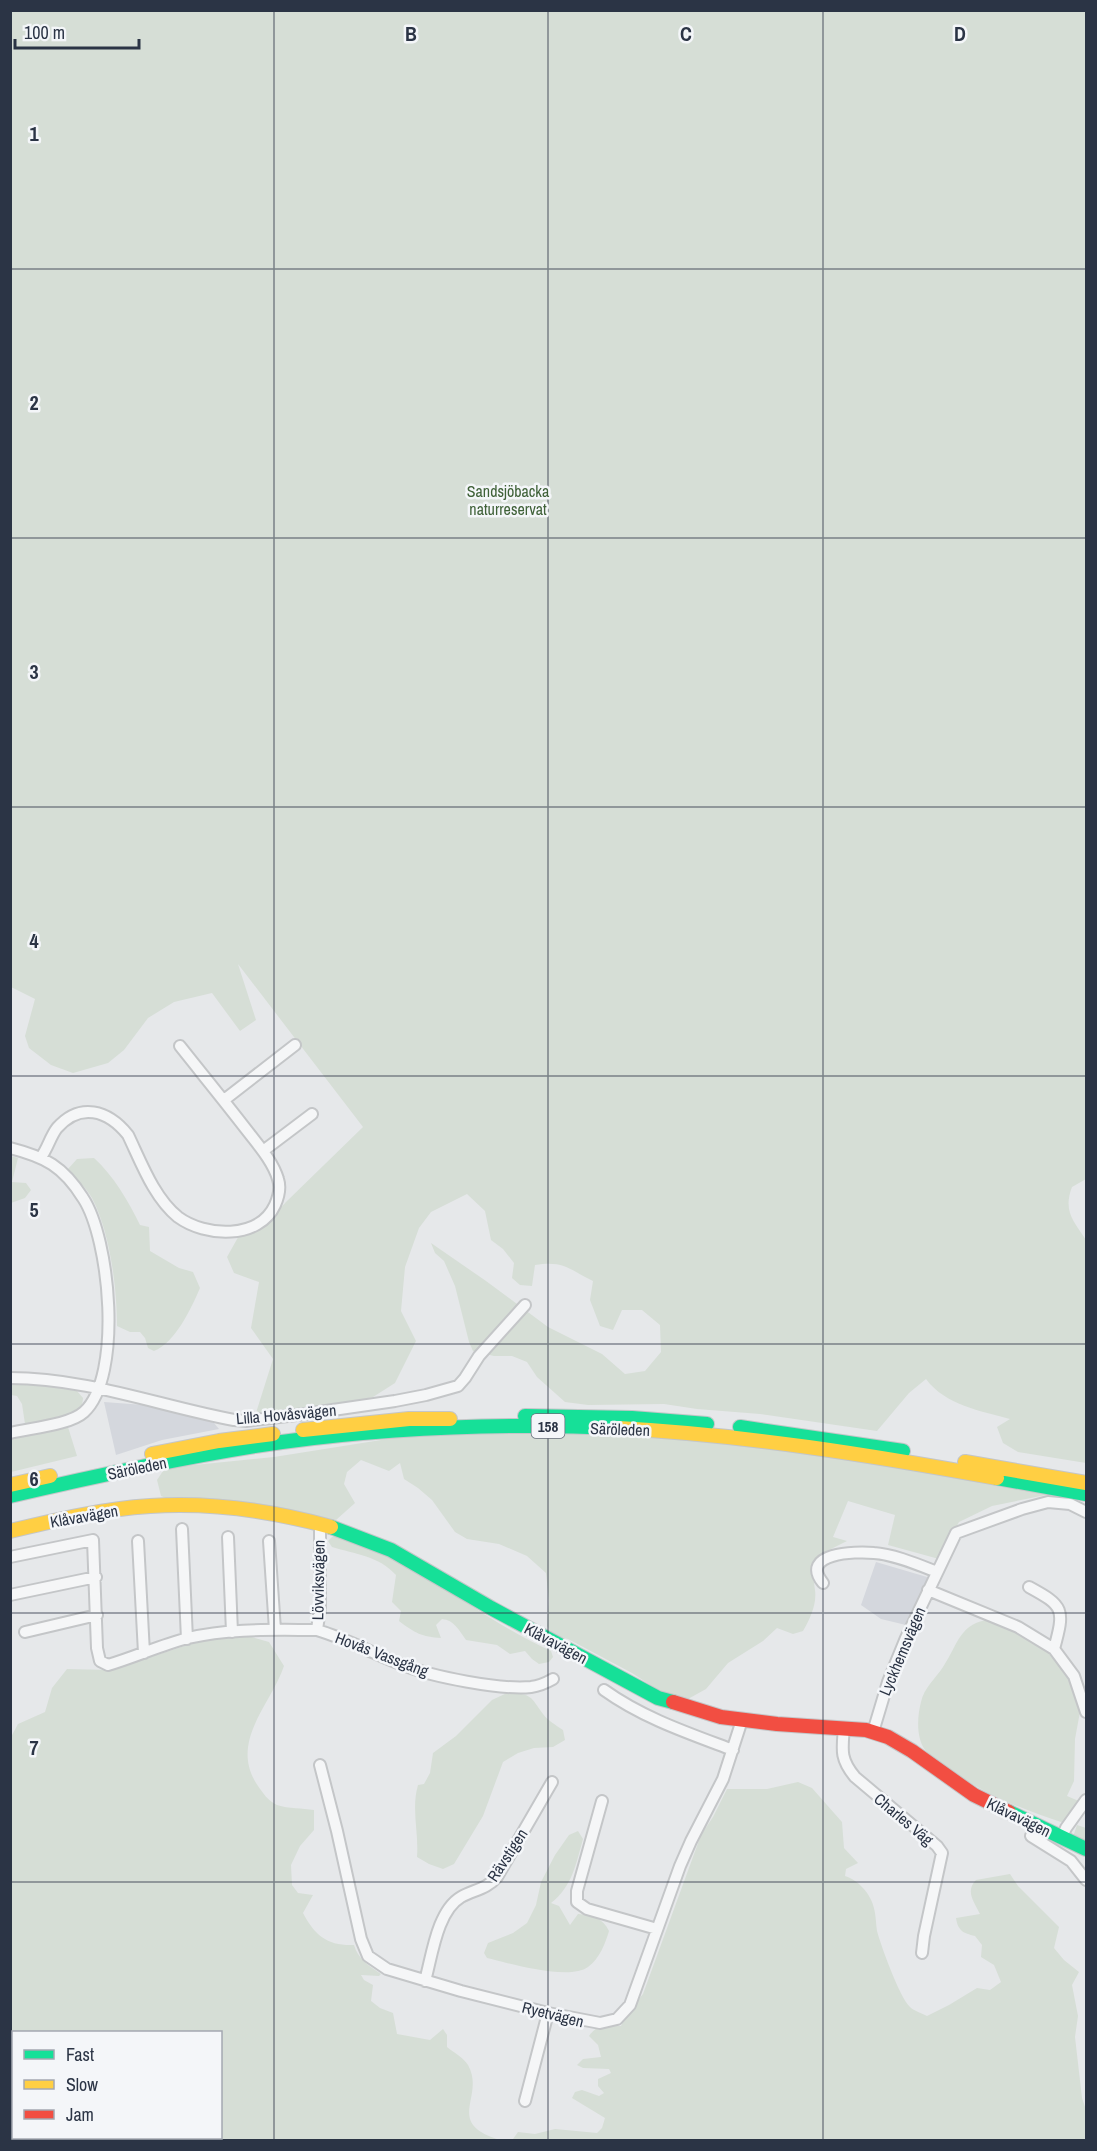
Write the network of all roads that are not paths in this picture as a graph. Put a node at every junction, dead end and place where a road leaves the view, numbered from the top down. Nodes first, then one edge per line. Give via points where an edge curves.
1 (296, 1045) dead end
2 (180, 1046) dead end
3 (224, 1100) junction
4 (312, 1114) dead end
5 (10, 1148) edge
6 (263, 1151) junction
7 (41, 1156) junction
8 (525, 1305) dead end
9 (10, 1378) edge
10 (99, 1389) junction
11 (10, 1433) edge
12 (1086, 1483) edge
13 (10, 1485) edge
14 (1086, 1494) edge
15 (10, 1496) edge
16 (1086, 1512) edge
17 (320, 1524) junction
18 (182, 1529) dead end
19 (10, 1531) edge
20 (228, 1537) dead end
21 (138, 1540) dead end
22 (269, 1541) dead end
23 (10, 1557) edge
24 (936, 1572) junction
25 (96, 1577) junction
26 (823, 1583) dead end
27 (1029, 1587) dead end
28 (928, 1590) junction
29 (10, 1595) edge
30 (97, 1615) junction
31 (275, 1629) junction
32 (317, 1630) junction
33 (25, 1632) dead end
34 (232, 1632) junction
35 (187, 1639) junction
36 (1054, 1648) junction
37 (144, 1653) junction
38 (553, 1679) dead end
39 (604, 1690) dead end
40 (1086, 1712) edge
41 (742, 1720) junction
42 (844, 1728) junction
43 (873, 1732) junction
44 (733, 1750) junction
45 (320, 1765) dead end
46 (552, 1782) dead end
47 (1086, 1800) edge
48 (602, 1802) dead end
49 (1031, 1836) dead end
50 (1062, 1837) junction
51 (1086, 1849) edge
52 (1086, 1880) edge
53 (657, 1929) junction
54 (922, 1953) dead end
55 (425, 1981) junction
56 (548, 2013) junction
57 (525, 2101) dead end

1 - 3 street
2 - 3 street
3 - 6 street
4 - 6 street
5 - 7 street
6 - 7 street via 279,1181 278,1199 260,1224 227,1233 189,1223 171,1210 148,1176 128,1135 102,1114 74,1114 65,1120
7 - 10 street via 71,1181 84,1199 96,1228 109,1306
8 - 10 street, Lilla Hovåsvägen via 458,1386 426,1395 246,1420 212,1416
9 - 10 street, Lilla Hovåsvägen
10 - 11 street via 83,1413
12 - 13 main road, Säröleden / 158 via 768,1430 632,1418 541,1416 409,1419 322,1427 165,1451
14 - 15 main road, Säröleden / 158 via 757,1439 538,1426 300,1440 157,1463
16 - 24 street, Lyckhemsvägen via 1070,1504 1047,1502 961,1531
17 - 19 main road, Klåvavägen via 238,1508 190,1505 149,1506 70,1517
17 - 32 street, Lövviksvägen
17 - 41 main road, Klåvavägen via 391,1550 641,1690 698,1711
18 - 35 street
20 - 34 street
21 - 37 street
22 - 31 street
23 - 25 street, Lövviksvägen via 93,1540
24 - 26 street via 875,1553 838,1555 820,1562 817,1574
24 - 28 street, Lyckhemsvägen
25 - 29 street
25 - 30 street, Lövviksvägen
27 - 36 street via 1058,1606 1060,1622
28 - 36 street via 1018,1627
28 - 43 street, Lyckhemsvägen via 888,1682
30 - 33 street
30 - 37 street, Lövviksvägen via 98,1656 104,1664
31 - 32 street, Lövviksvägen
31 - 34 street, Lövviksvägen
32 - 38 street, Hovås Vassgång via 405,1666 439,1675 521,1688
34 - 35 street, Lövviksvägen
35 - 37 street, Lövviksvägen
36 - 40 street via 1074,1676
39 - 44 street via 650,1718
41 - 42 main road, Klåvavägen
41 - 44 street, Ryetvägen
42 - 43 main road, Klåvavägen
42 - 54 street, Charles Väg via 846,1766 942,1853
43 - 50 main road, Klåvavägen via 903,1745 981,1799
44 - 53 street, Ryetvägen via 716,1795 691,1841
45 - 55 street, Ryetvägen via 368,1956 380,1965
46 - 55 street, Rävstigen via 496,1877 460,1898 444,1915
47 - 50 street
48 - 53 street via 577,1902 587,1909
49 - 52 street via 1071,1861
50 - 51 main road, Klåvavägen
53 - 56 street, Ryetvägen via 635,1993 622,2015 600,2023
55 - 56 street, Ryetvägen
56 - 57 street

